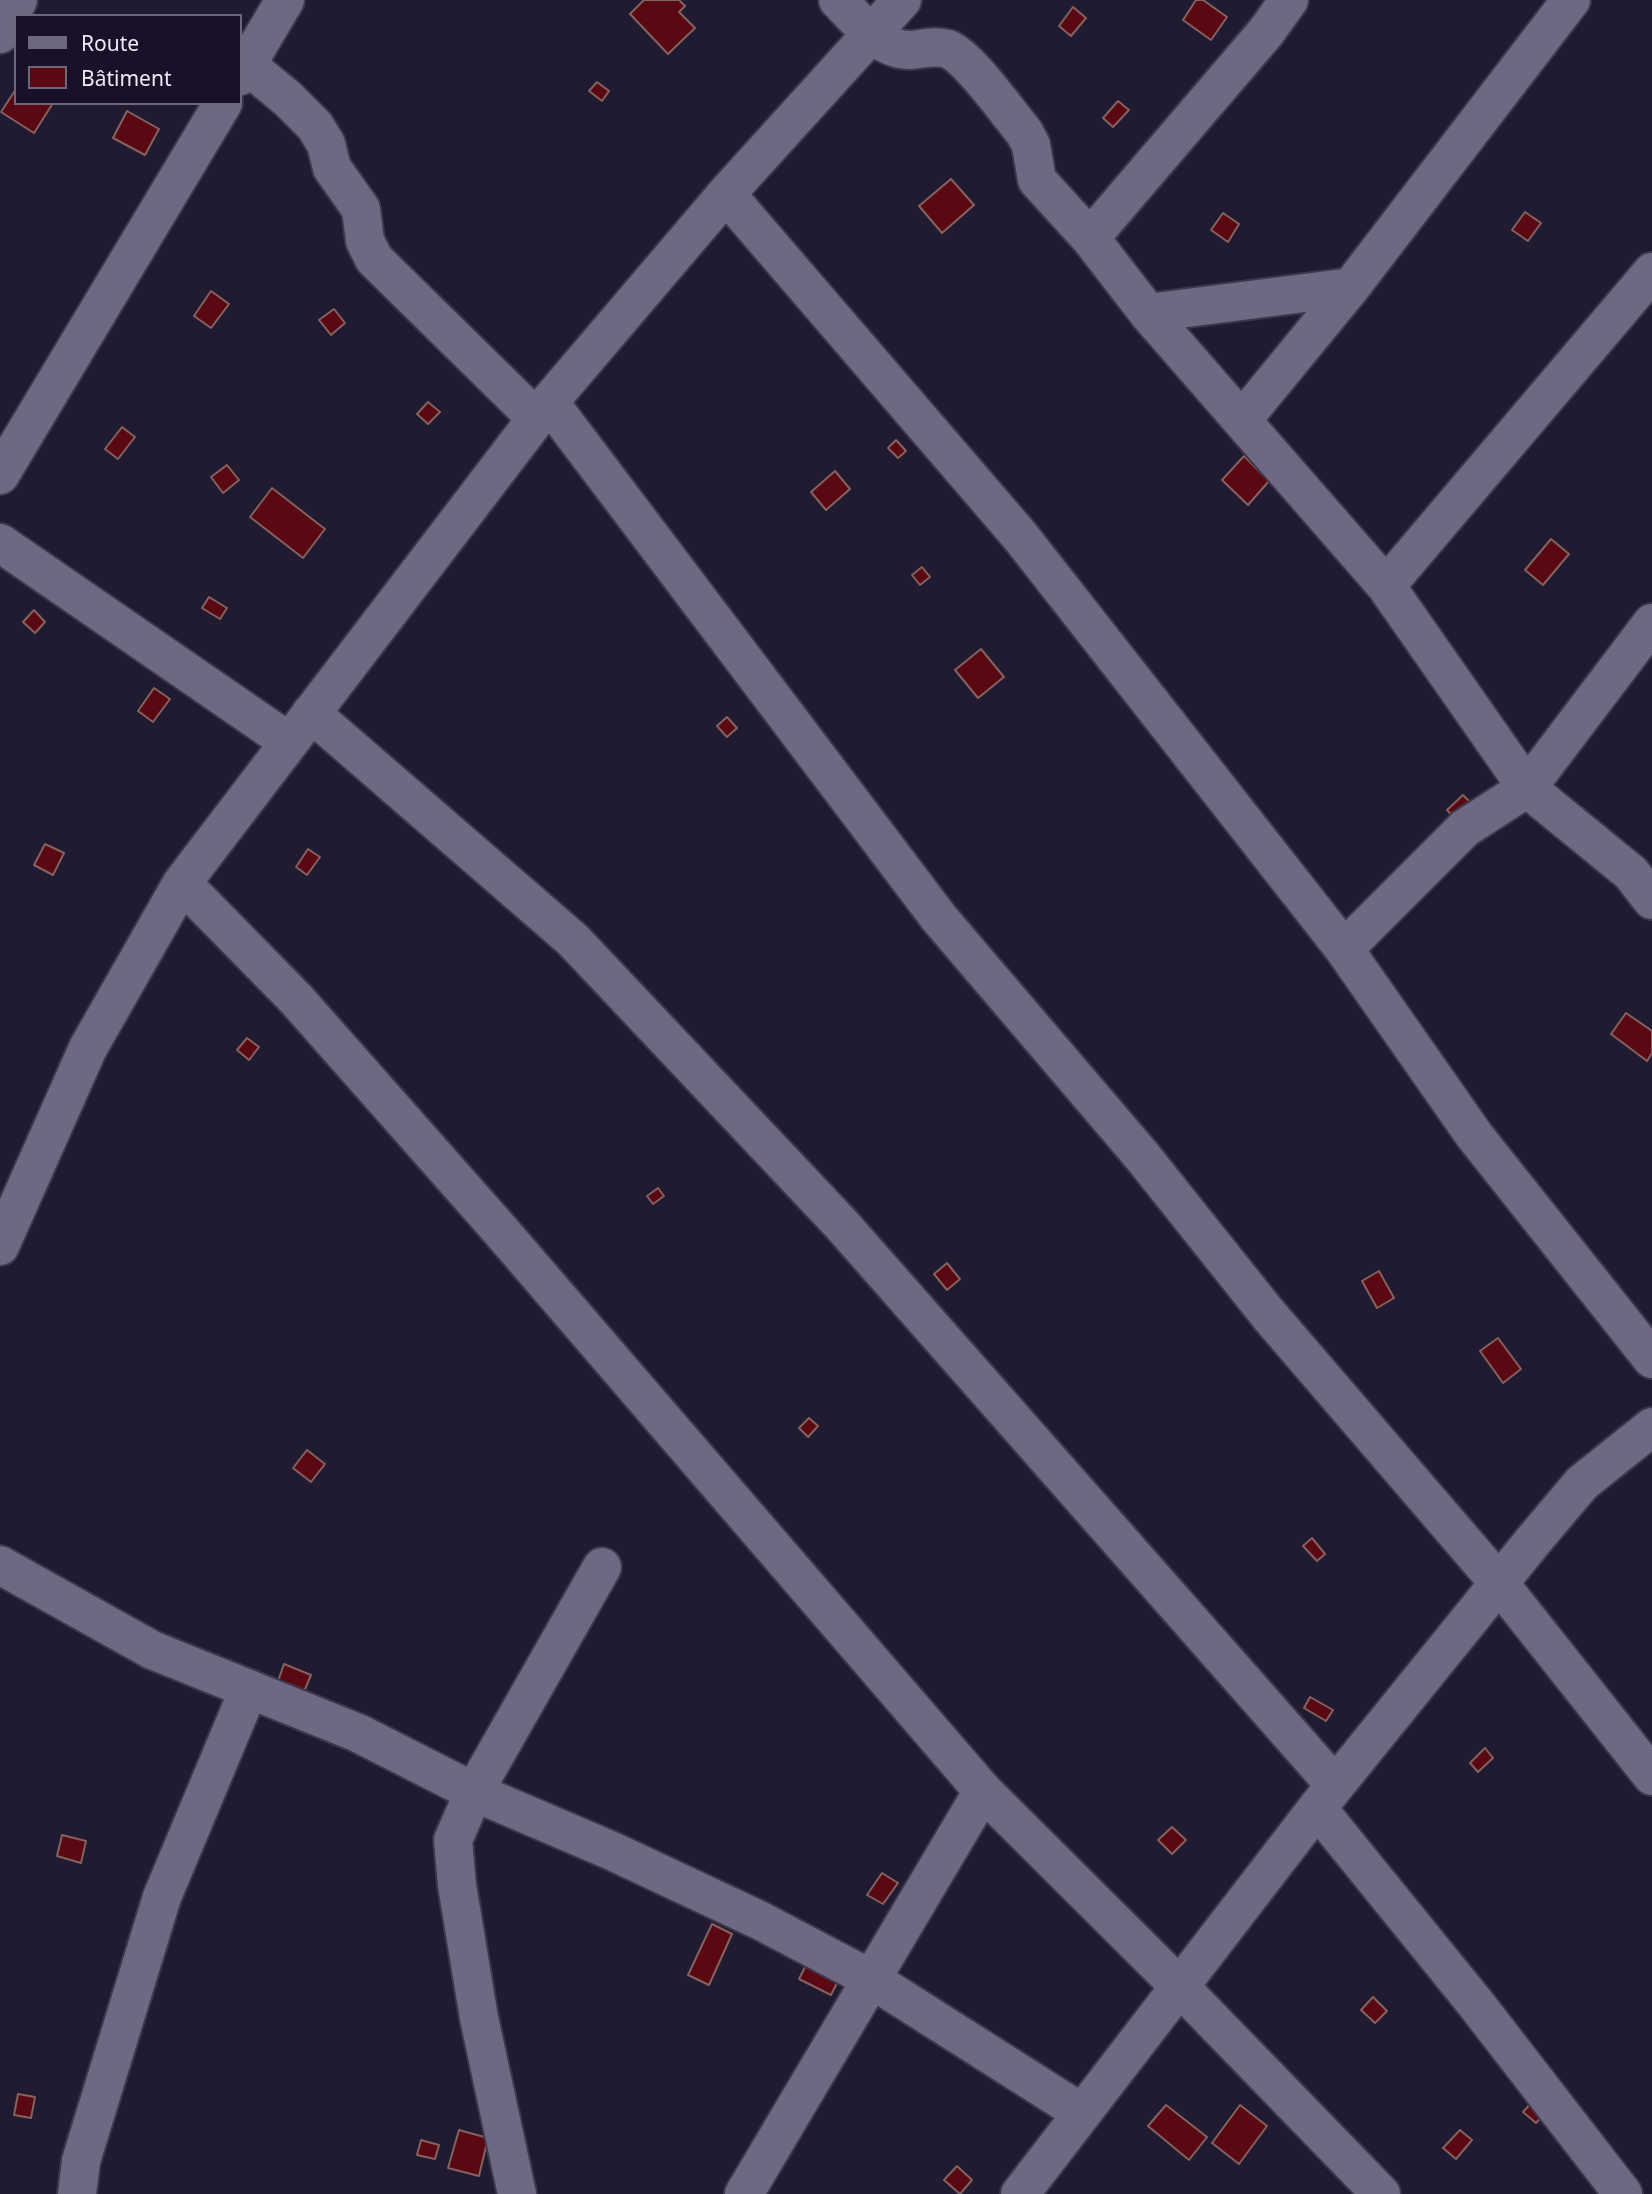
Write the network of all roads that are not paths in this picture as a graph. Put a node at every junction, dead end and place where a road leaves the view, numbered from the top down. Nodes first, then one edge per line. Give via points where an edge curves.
1 (18, 0) edge
2 (285, 0) edge
3 (838, 0) edge
4 (902, 0) edge
5 (1289, 0) edge
6 (1571, 0) edge
7 (0, 34) edge
8 (873, 35) junction
9 (243, 70) edge
10 (222, 105) edge
11 (726, 194) junction
12 (1090, 238) junction
13 (1652, 272) edge
14 (1350, 287) junction
15 (1148, 313) junction
16 (543, 410) junction
17 (1242, 420) junction
18 (0, 475) edge
19 (0, 543) edge
20 (1386, 586) junction
21 (1652, 622) edge
22 (300, 727) junction
23 (1527, 789) junction
24 (182, 883) junction
25 (1652, 900) edge
26 (1344, 949) junction
27 (0, 1246) edge
28 (1652, 1359) edge
29 (1652, 1427) edge
30 (0, 1565) edge
31 (602, 1567) dead end
32 (1499, 1583) junction
33 (249, 1689) junction
34 (1652, 1776) edge
35 (983, 1791) junction
36 (474, 1792) junction
37 (1326, 1796) junction
38 (872, 1979) junction
39 (1180, 1986) junction
40 (1082, 2113) junction
41 (77, 2194) edge
42 (517, 2194) edge
43 (744, 2194) edge
44 (1020, 2194) edge
45 (1381, 2194) edge
46 (1623, 2194) edge

1 - 7 street
2 - 9 street
3 - 8 street
4 - 8 street
5 - 12 street
6 - 14 street
8 - 11 street
8 - 12 street via 891,48 934,47 962,57 1024,132 1037,180
9 - 16 street via 288,99 315,126 332,168 361,209 365,242 374,259
10 - 18 street
11 - 16 street
11 - 26 street via 1020,536
12 - 15 street
13 - 20 street
14 - 15 street
14 - 17 street
15 - 17 street
16 - 22 street
16 - 32 street via 939,918
17 - 20 street
19 - 22 street
20 - 23 street
21 - 23 street
22 - 24 street
22 - 37 street via 573,940 842,1225
23 - 25 street via 1631,873
23 - 26 street via 1465,828
24 - 27 street via 88,1048
24 - 35 street via 296,999 500,1230
26 - 28 street via 1474,1135
29 - 32 street via 1582,1483
30 - 33 street via 152,1650
31 - 36 street
32 - 34 street
32 - 37 street
33 - 36 street via 358,1733
33 - 41 street via 162,1897 81,2161
35 - 38 street
35 - 39 street
36 - 38 street via 761,1921
36 - 42 street via 453,1840 457,1885 479,2018
37 - 39 street
37 - 46 street via 1476,2004
38 - 40 street
38 - 43 street
39 - 40 street
39 - 45 street
40 - 44 street

